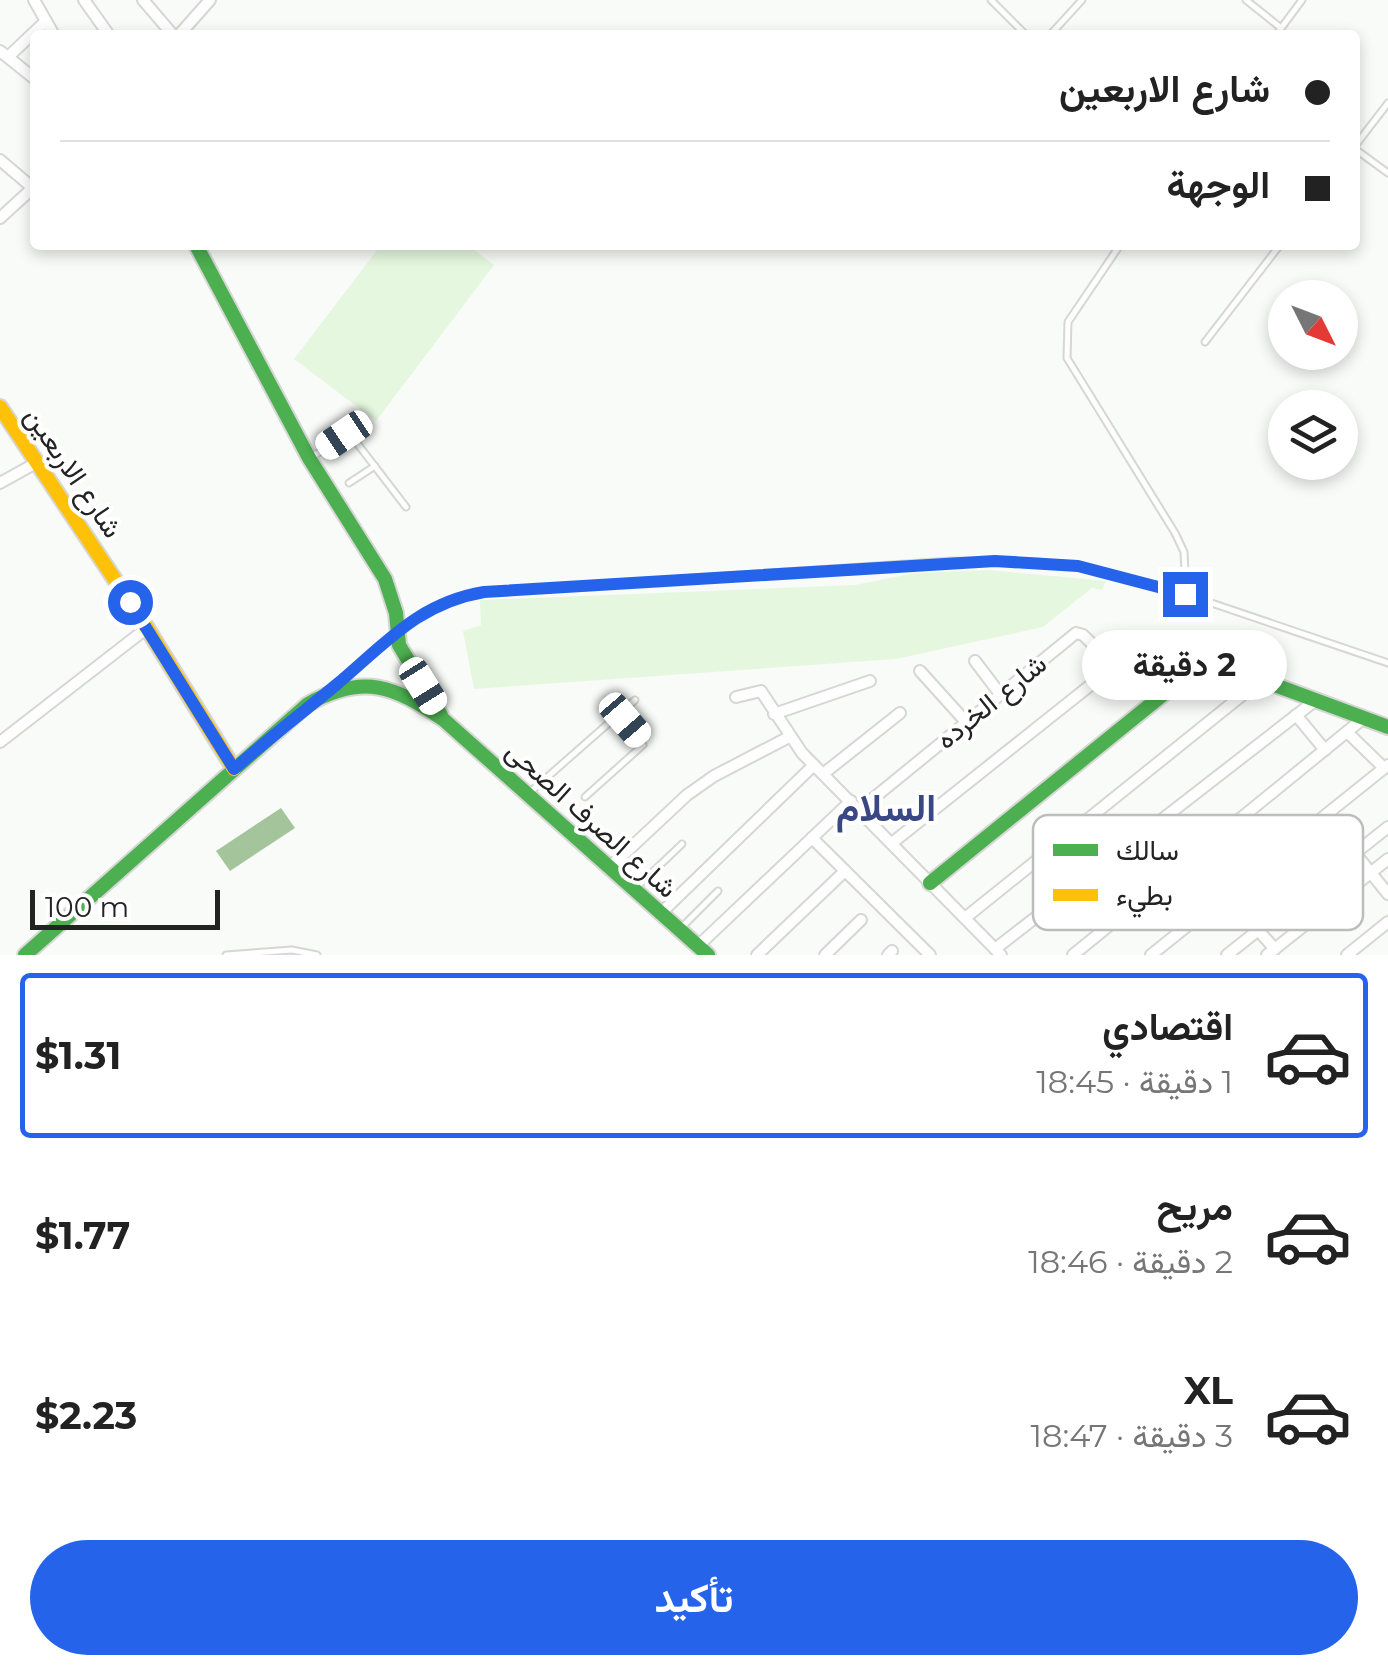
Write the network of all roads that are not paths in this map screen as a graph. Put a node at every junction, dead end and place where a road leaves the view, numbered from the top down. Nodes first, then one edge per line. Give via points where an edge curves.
1 (34, 0) edge
2 (84, 0) edge
3 (144, 0) edge
4 (992, 0) edge
5 (1082, 0) edge
6 (1246, 0) edge
7 (1302, 0) edge
8 (203, 2) edge
9 (46, 20) junction
10 (1282, 28) joint
11 (34, 30) edge
12 (51, 30) edge
13 (105, 30) edge
14 (171, 30) edge
15 (180, 30) edge
16 (1021, 30) edge
17 (1055, 30) edge
18 (30, 33) edge
19 (4, 54) edge
20 (30, 76) edge
21 (1388, 104) edge
22 (1360, 141) edge
23 (1360, 152) edge
24 (0, 160) edge
25 (1388, 173) edge
26 (30, 184) edge
27 (30, 191) edge
28 (0, 218) edge
29 (199, 250) edge
30 (1117, 250) edge
31 (1272, 250) edge
32 (1206, 342) dead end
33 (0, 407) edge
34 (309, 458) junction
35 (36, 463) junction
36 (376, 466) junction
37 (350, 483) dead end
38 (0, 484) edge
39 (406, 508) dead end
40 (1185, 594) junction
41 (147, 628) junction
42 (398, 631) junction
43 (1141, 645) dead end
44 (975, 661) dead end
45 (1388, 663) edge
46 (1114, 666) junction
47 (920, 671) dead end
48 (1261, 680) junction
49 (870, 681) dead end
50 (332, 688) junction
51 (1000, 694) junction
52 (736, 697) dead end
53 (635, 700) dead end
54 (1316, 700) junction
55 (900, 713) dead end
56 (620, 714) junction
57 (774, 714) junction
58 (1296, 715) junction
59 (1364, 717) junction
60 (444, 720) junction
61 (966, 722) junction
62 (1388, 728) edge
63 (1347, 732) junction
64 (788, 737) junction
65 (0, 742) edge
66 (1325, 750) junction
67 (814, 765) junction
68 (1386, 767) edge
69 (234, 769) junction
70 (824, 774) junction
71 (527, 795) junction
72 (585, 797) dead end
73 (855, 805) junction
74 (1093, 815) edge
75 (1170, 815) edge
76 (1245, 815) edge
77 (1326, 815) edge
78 (1388, 827) edge
79 (812, 838) junction
80 (892, 843) junction
81 (682, 844) dead end
82 (1363, 845) edge
83 (1388, 859) edge
84 (1033, 863) edge
85 (1363, 863) edge
86 (608, 869) junction
87 (845, 870) junction
88 (1371, 872) junction
89 (1363, 878) edge
90 (930, 883) junction
91 (634, 891) junction
92 (718, 891) dead end
93 (1388, 894) edge
94 (661, 914) junction
95 (965, 918) junction
96 (861, 920) dead end
97 (1388, 922) edge
98 (1033, 924) edge
99 (679, 929) junction
100 (1104, 930) edge
101 (1182, 930) edge
102 (1257, 930) joint
103 (1298, 930) edge
104 (703, 951) edge
105 (998, 952) edge
106 (1271, 952) edge
107 (25, 955) edge
108 (226, 955) edge
109 (317, 955) edge
110 (757, 955) edge
111 (826, 955) edge
112 (930, 955) edge
113 (1073, 955) edge
114 (1151, 955) edge
115 (1228, 955) edge
116 (1347, 955) edge

1 - 9 street
2 - 13 street
3 - 14 street
4 - 16 lane
5 - 17 lane
6 - 10 lane
7 - 10 lane
8 - 15 street
9 - 11 street
9 - 12 street
18 - 19 street
19 - 20 street
21 - 22 lane
23 - 25 lane
24 - 26 street
27 - 28 street
29 - 34 street
30 - 40 lane via 1068,322 1068,358 1176,533 1188,573
31 - 32 lane
33 - 35 street, شارع الاربعين
34 - 36 lane via 347,433
34 - 42 street via 385,578
35 - 38 street
35 - 41 street, شارع الاربعين
36 - 37 lane
36 - 39 lane
40 - 42 lane via 1078,566 950,561 484,592 431,607
40 - 45 lane
41 - 65 street
41 - 69 street, شارع الاربعين
42 - 50 lane
42 - 60 street via 402,652
43 - 46 street
44 - 51 street
46 - 51 street, شارع الخرده via 1078,632
46 - 80 street
47 - 61 street
48 - 54 street
48 - 74 street
48 - 90 street via 1202,663
49 - 57 street
50 - 60 street via 381,686 412,697
50 - 69 street
51 - 61 street, شارع الخرده
52 - 57 street via 761,691
53 - 56 lane
54 - 58 street
54 - 59 street
55 - 70 street
56 - 71 lane
56 - 72 lane via 643,745
57 - 64 street
58 - 66 street
58 - 75 street
59 - 62 street
59 - 63 street
60 - 71 street, شارع الصرف الصحى
61 - 73 street, شارع الخرده
63 - 66 street
63 - 68 street
64 - 67 street
64 - 86 street via 687,795
66 - 76 street
67 - 70 street
67 - 94 street
68 - 77 street
69 - 107 street
70 - 73 street
71 - 86 street, شارع الصرف الصحى
73 - 79 street, شارع الخرده
73 - 80 street
78 - 82 street
79 - 87 street
79 - 104 street, شارع الخرده
80 - 90 street
81 - 91 lane
83 - 88 street
84 - 95 street
85 - 88 street
86 - 91 street, شارع الصرف الصحى
87 - 110 street
87 - 112 street
88 - 89 street
88 - 93 street
90 - 95 street
91 - 94 street, شارع الصرف الصحى
92 - 99 lane
94 - 99 street, شارع الصرف الصحى
95 - 105 street
96 - 111 street
97 - 116 street
98 - 105 street
99 - 104 street, شارع الصرف الصحى
100 - 113 street
101 - 114 street
102 - 106 street
102 - 115 street
103 - 106 street
108 - 109 lane

